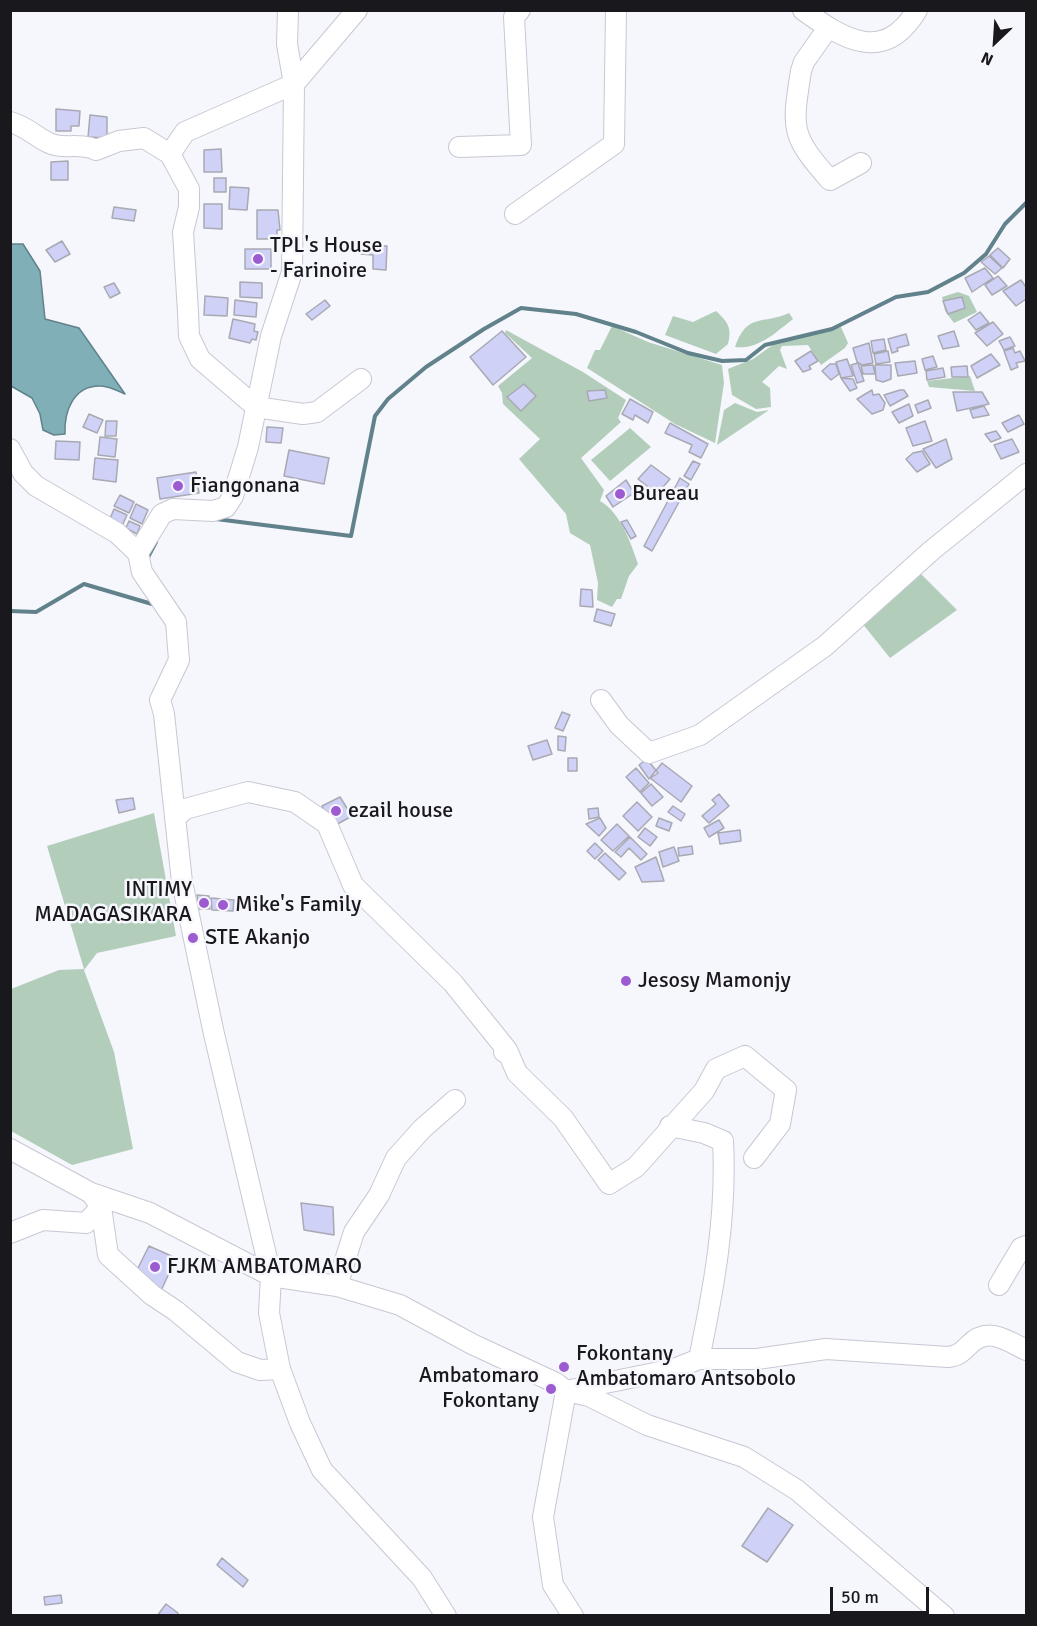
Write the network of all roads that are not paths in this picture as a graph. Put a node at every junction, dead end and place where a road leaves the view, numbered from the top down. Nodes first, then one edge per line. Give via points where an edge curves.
1 (288, 10) edge
2 (357, 10) edge
3 (520, 10) edge
4 (616, 10) edge
5 (802, 10) edge
6 (917, 10) edge
7 (828, 28) junction
8 (294, 84) junction
9 (10, 122) edge
10 (459, 147) dead end
11 (170, 154) junction
12 (861, 163) dead end
13 (515, 214) dead end
14 (362, 379) dead end
15 (256, 407) junction
16 (10, 448) edge
17 (1026, 474) edge
18 (138, 553) junction
19 (601, 700) dead end
20 (175, 818) junction
21 (455, 1100) dead end
22 (670, 1126) junction
23 (10, 1149) edge
24 (754, 1158) dead end
25 (96, 1200) junction
26 (10, 1233) edge
27 (1026, 1246) edge
28 (271, 1276) junction
29 (999, 1285) dead end
30 (337, 1286) junction
31 (1026, 1350) edge
32 (699, 1359) junction
33 (280, 1369) junction
34 (566, 1391) junction
35 (446, 1616) edge
36 (573, 1616) edge
37 (944, 1616) edge

1 - 8 street via 287,44
2 - 8 street
3 - 10 street via 513,17 521,145
4 - 13 street via 614,144
5 - 7 street
6 - 7 street via 906,28 881,42 848,39
7 - 12 street via 801,71 796,134 805,152 830,180
8 - 11 street via 185,132
8 - 15 street via 292,272 271,336
9 - 11 street via 27,127 50,145 84,145 96,150 119,141 144,138
11 - 15 street via 189,189 183,231 189,336 200,359
14 - 15 street via 317,412 303,414
15 - 18 street via 242,466 226,507 213,511 172,508 162,514
16 - 18 street via 23,473 36,486 117,533
17 - 19 street via 931,551 825,646 700,735 649,753 619,725
18 - 20 street via 142,572 176,622 179,660 160,700
20 - 22 street via 185,809 248,792 295,802 327,824 353,885 453,983 506,1051 517,1073 563,1118 609,1184 636,1167
20 - 28 street via 191,926
21 - 30 street via 396,1158 354,1232
22 - 24 street via 704,1091 716,1070 745,1056 786,1090 780,1124
22 - 32 street via 723,1141 725,1179 720,1248
23 - 25 street
25 - 26 street via 86,1223 43,1220
25 - 28 street via 150,1213
25 - 33 street via 108,1255 237,1362 260,1370
27 - 29 street
28 - 30 street
28 - 33 street via 269,1313
30 - 34 street via 400,1305
31 - 32 street via 1002,1338 984,1335 962,1352 948,1357 826,1349 757,1359
32 - 34 street via 674,1369
33 - 35 street via 322,1470 422,1578
34 - 36 street via 543,1516 553,1585
34 - 37 street via 589,1396 647,1425 744,1457 797,1490

